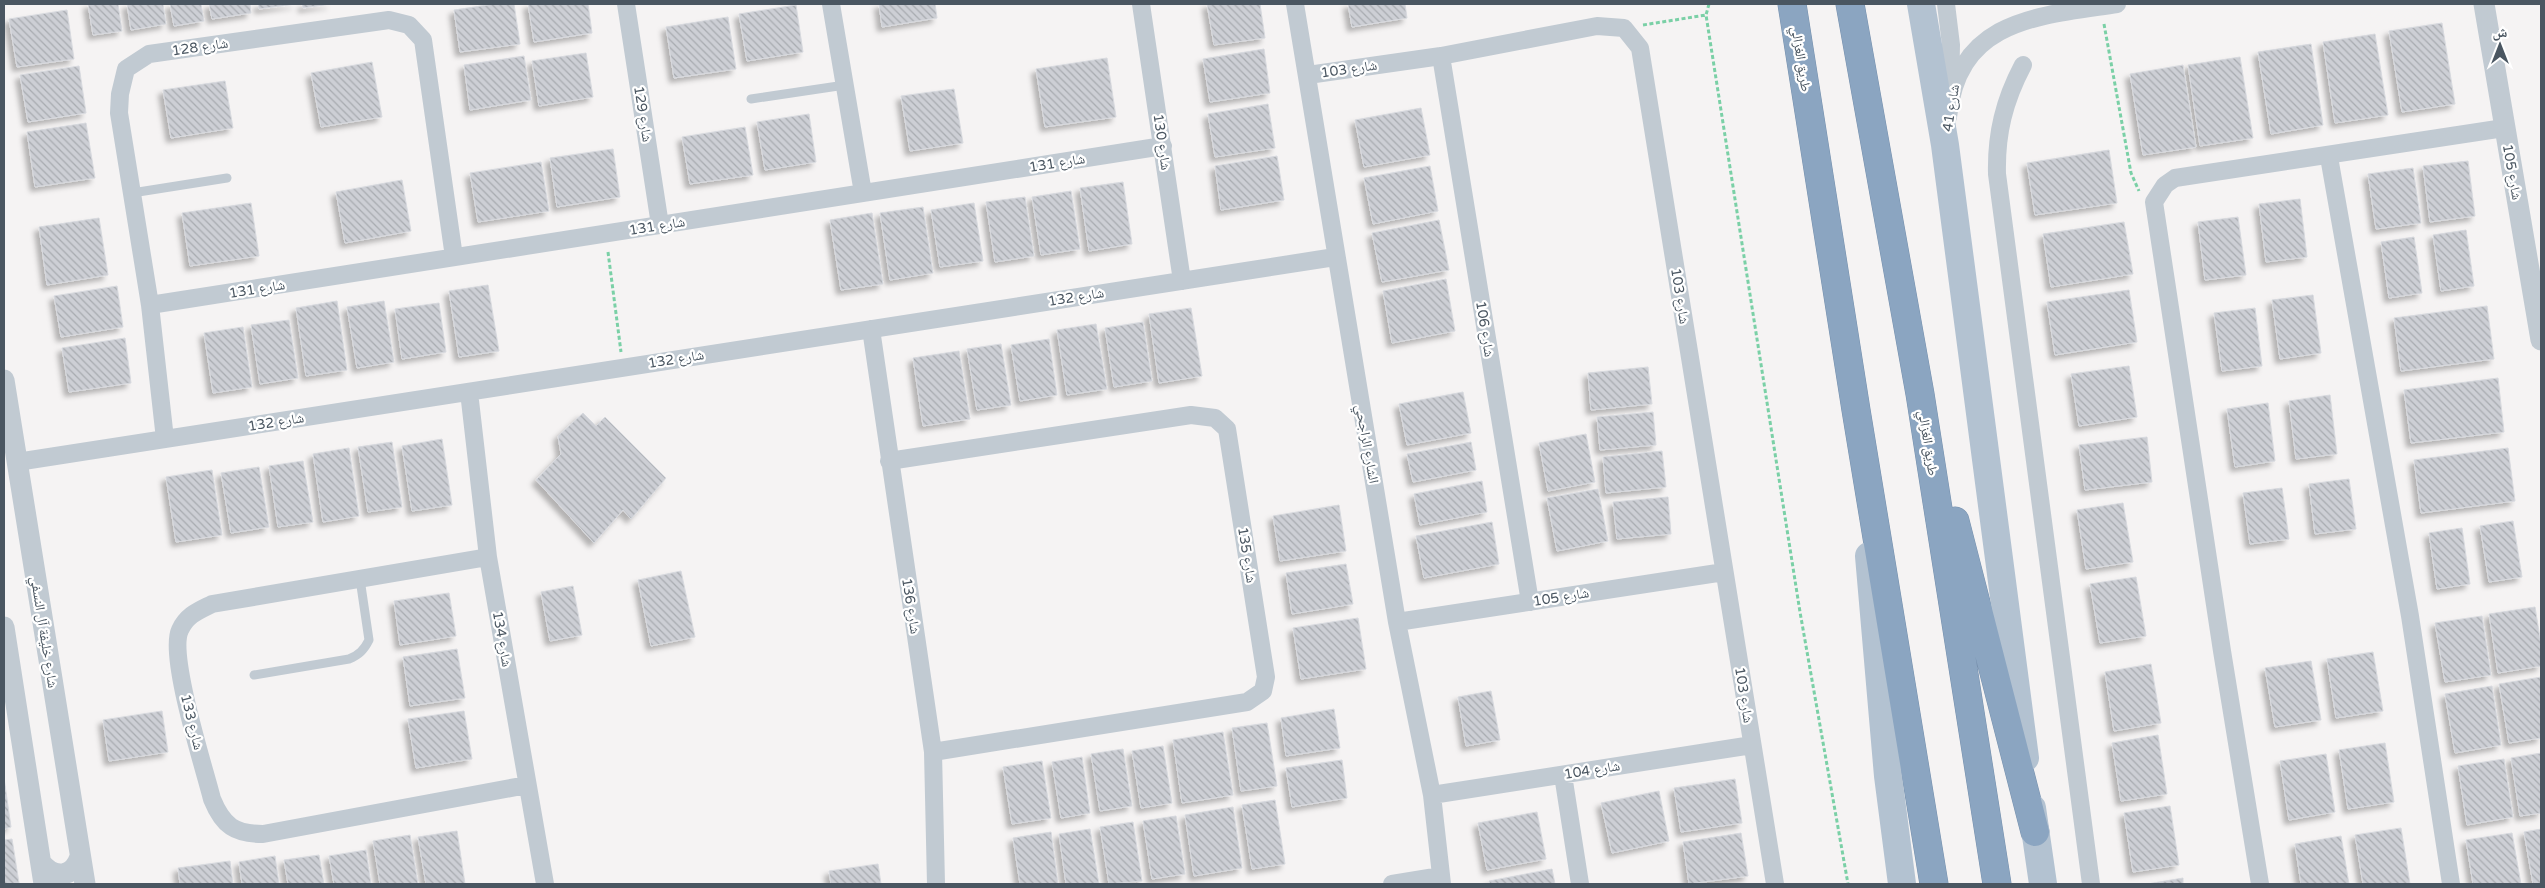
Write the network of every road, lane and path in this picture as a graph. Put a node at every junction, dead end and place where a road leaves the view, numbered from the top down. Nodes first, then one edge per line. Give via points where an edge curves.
1 (626, 4) edge
2 (831, 4) edge
3 (1141, 4) edge
4 (1295, 4) edge
5 (1709, 4) edge
6 (1792, 4) edge
7 (1850, 4) edge
8 (1921, 4) edge
9 (1946, 4) edge
10 (2484, 4) edge
11 (2109, 5) edge
12 (1706, 14) junction
13 (1624, 28) junction
14 (1441, 56) junction
15 (2023, 65) dead end
16 (1308, 75) junction
17 (845, 85) junction
18 (1950, 96) junction
19 (751, 99) dead end
20 (2504, 128) junction
21 (1945, 145) junction
22 (1163, 146) junction
23 (2329, 157) junction
24 (227, 178) dead end
25 (132, 193) junction
26 (863, 193) junction
27 (2154, 202) junction
28 (660, 225) junction
29 (606, 234) junction
30 (2534, 254) edge
31 (1335, 257) junction
32 (454, 258) junction
33 (1182, 281) junction
34 (150, 305) junction
35 (871, 329) junction
36 (2541, 340) edge
37 (624, 367) junction
38 (4, 380) edge
39 (469, 392) junction
40 (1920, 394) junction
41 (1856, 410) junction
42 (165, 439) junction
43 (889, 461) junction
44 (17, 462) junction
45 (488, 557) junction
46 (1724, 572) junction
47 (360, 579) junction
48 (1530, 602) junction
49 (1397, 622) junction
50 (4, 627) edge
51 (254, 675) dead end
52 (1752, 744) junction
53 (933, 752) junction
54 (1563, 774) junction
55 (527, 785) junction
56 (1432, 795) junction
57 (2035, 832) junction
58 (80, 857) junction
59 (41, 864) junction
60 (1442, 880) edge
61 (44, 884) edge
62 (85, 884) edge
63 (545, 884) edge
64 (936, 884) edge
65 (1392, 884) edge
66 (1580, 884) edge
67 (1775, 884) edge
68 (1848, 884) edge
69 (1902, 884) edge
70 (1934, 884) edge
71 (1997, 884) edge
72 (2044, 884) edge
73 (2091, 884) edge
74 (2260, 884) edge
75 (2450, 884) edge

1 - 28 street, شارع 129
2 - 17 street
3 - 22 street, شارع 130
4 - 16 street, الشارع الراجحي
5 - 12 path
6 - 41 highway, طريق الغزالي
7 - 40 highway, طريق الغزالي
8 - 21 main road
9 - 18 street via 1951,45
10 - 20 street, شارع 105
11 - 18 street, شارع 41 via 2041,16 2002,29 1980,45 1967,60 1957,73
11 - 27 path via 2131,173 2139,192
12 - 13 path
12 - 68 path via 1800,612
13 - 14 street, شارع 103 via 1597,26
13 - 46 street, شارع 103 via 1640,48
14 - 16 street, شارع 103
14 - 48 street, شارع 106
15 - 73 street via 2004,106 1999,129 1997,174
16 - 31 street, الشارع الراجحي
17 - 19 lane
17 - 26 street
18 - 21 street, شارع 41
20 - 23 street
20 - 30 street, شارع 105
21 - 57 main road
22 - 26 street, شارع 131
22 - 33 street, شارع 130
23 - 27 street via 2175,178 2165,185
23 - 75 street via 2408,606
24 - 25 lane
25 - 32 street, شارع 128 via 119,113 126,69 150,54 389,20 409,25 423,40
25 - 34 street, شارع 128
26 - 28 street, شارع 131
27 - 74 street
28 - 29 street, شارع 131
29 - 32 street, شارع 131
29 - 37 path
30 - 36 street, شارع 105
31 - 33 street, شارع 132
31 - 49 street, الشارع الراجحي
32 - 34 street, شارع 131
33 - 35 street, شارع 132
34 - 42 street, شارع 128
35 - 37 street, شارع 132
35 - 43 street, شارع 136
37 - 39 street, شارع 132
38 - 44 street, شارع خليفة آل النسفي
39 - 42 street, شارع 132
39 - 45 street, شارع 134
40 - 57 highway via 1974,587
40 - 71 highway, طريق الغزالي
41 - 69 main road via 1888,776
41 - 70 highway, طريق الغزالي
42 - 44 street, شارع 132
43 - 53 street, شارع 136
43 - 53 street, شارع 135 via 1192,415 1216,418 1227,429 1266,677 1263,691 1246,702
44 - 58 street, شارع خليفة آل النسفي
45 - 47 street, شارع 133
45 - 55 street, شارع 134
46 - 48 street, شارع 105
46 - 52 street, شارع 103
47 - 51 lane via 369,640 358,656
47 - 55 street, شارع 133 via 212,604 190,614 179,631 181,676 218,815 230,827 246,834 263,834
48 - 49 street, شارع 105
49 - 56 street, الشارع الراجحي
50 - 59 street
52 - 54 street, شارع 104
52 - 67 street, شارع 103
53 - 64 street, شارع 136
54 - 56 street, شارع 104
54 - 66 street
55 - 63 street, شارع 134
56 - 60 street, الشارع الراجحي
57 - 72 main road
58 - 59 street via 76,867 58,875
58 - 62 street, شارع خليفة آل النسفي
59 - 61 street
60 - 65 street

